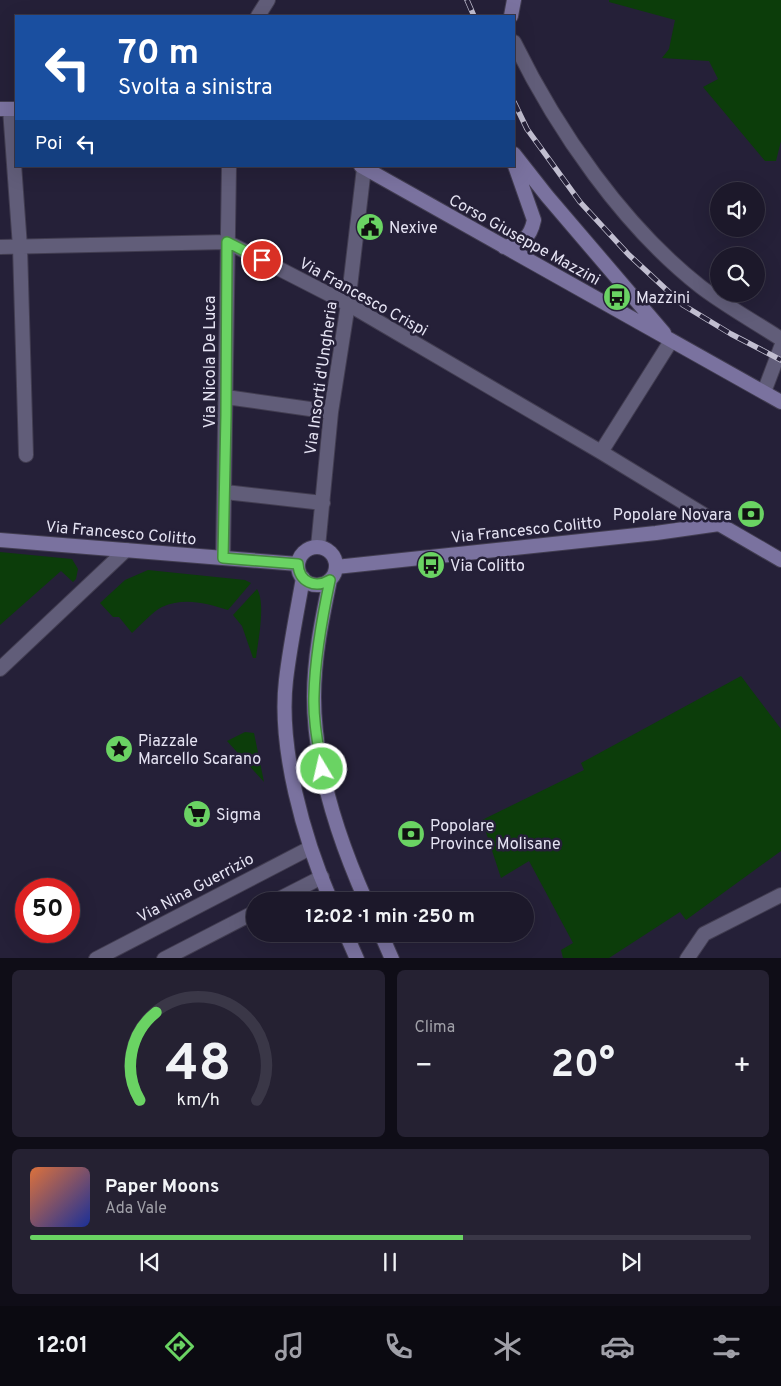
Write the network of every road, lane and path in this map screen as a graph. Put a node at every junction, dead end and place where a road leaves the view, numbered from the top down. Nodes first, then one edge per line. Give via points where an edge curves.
1 (268, 0) edge
2 (514, 0) edge
3 (259, 15) edge
4 (511, 15) edge
5 (515, 44) edge
6 (9, 109) edge
7 (515, 155) edge
8 (515, 166) edge
9 (230, 167) edge
10 (363, 167) edge
11 (227, 242) junction
12 (0, 247) edge
13 (20, 247) junction
14 (504, 247) junction
15 (348, 304) junction
16 (781, 339) edge
17 (671, 341) junction
18 (781, 347) edge
19 (764, 392) junction
20 (226, 397) junction
21 (781, 402) edge
22 (331, 412) junction
23 (601, 452) junction
24 (26, 456) dead end
25 (225, 492) junction
26 (323, 504) junction
27 (719, 524) junction
28 (0, 540) edge
29 (318, 547) junction
30 (126, 550) junction
31 (223, 558) junction
32 (781, 560) edge
33 (298, 564) junction
34 (336, 567) junction
35 (303, 578) junction
36 (330, 580) junction
37 (0, 668) edge
38 (310, 848) junction
39 (322, 877) junction
40 (293, 892) edge
41 (328, 892) edge
42 (362, 892) edge
43 (781, 895) edge
44 (246, 917) edge
45 (350, 942) edge
46 (385, 942) edge
47 (96, 958) edge
48 (164, 958) edge
49 (358, 958) edge
50 (392, 958) edge
51 (687, 958) edge

1 - 3 street
2 - 4 main road
5 - 16 street via 582,158 643,234 702,287
6 - 13 street
7 - 17 main road, Corso Giuseppe Mazzini
8 - 14 main road via 534,220 527,237
9 - 11 street, Via Nicola De Luca
10 - 14 main road, Corso Giuseppe Mazzini
10 - 15 street, Via Insorti d'Ungheria
11 - 13 street, Via Francesco Crispi
11 - 15 street, Via Francesco Crispi
11 - 20 street, Via Nicola De Luca
12 - 13 street, Via Francesco Crispi
13 - 24 street
14 - 17 main road, Corso Giuseppe Mazzini
15 - 22 street, Via Insorti d'Ungheria
15 - 23 street, Via Francesco Crispi
17 - 19 main road, Corso Giuseppe Mazzini
17 - 23 street
18 - 19 street
19 - 21 main road, Corso Giuseppe Mazzini
20 - 22 street
20 - 25 street, Via Nicola De Luca
22 - 26 street, Via Insorti d'Ungheria
23 - 27 street, Via Francesco Crispi
25 - 26 street
25 - 31 street, Via Nicola De Luca
26 - 29 street, Via Insorti d'Ungheria
27 - 32 main road, Via Francesco Crispi
27 - 34 main road, Via Francesco Colitto
28 - 30 main road, Via Francesco Colitto
29 - 33 main road via 305,551
29 - 34 main road via 331,552
30 - 31 main road, Via Francesco Colitto
30 - 37 street
31 - 33 main road, Via Francesco Colitto
33 - 35 main road
34 - 36 main road
35 - 36 main road via 314,585
35 - 38 main road via 286,681 286,715 287,744
36 - 42 main road via 319,634 314,697 316,731 330,804
38 - 39 main road
38 - 47 street, Via Nina Guerrizio
39 - 40 street
39 - 41 main road
43 - 51 street via 704,934
44 - 48 street
45 - 49 main road
46 - 50 main road

